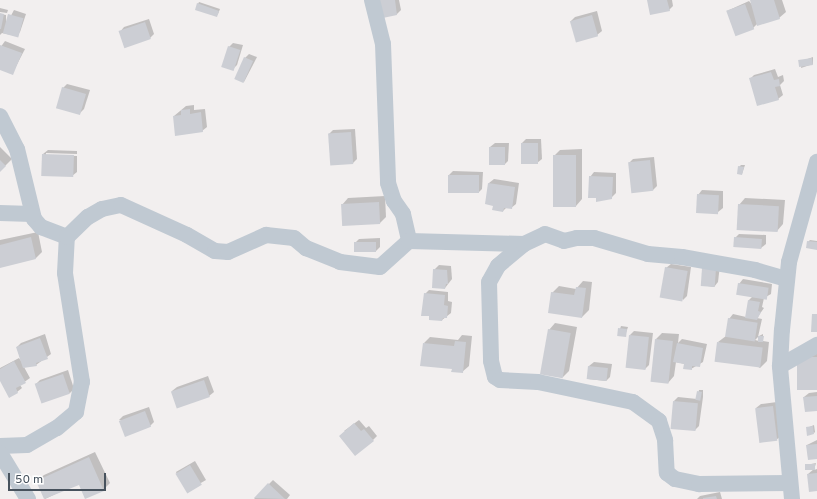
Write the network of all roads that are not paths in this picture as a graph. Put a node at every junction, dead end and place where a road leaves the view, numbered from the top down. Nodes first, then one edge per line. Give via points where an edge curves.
1 (372, 0) edge
2 (0, 116) edge
3 (817, 162) edge
4 (0, 213) edge
5 (32, 214) junction
6 (67, 237) junction
7 (409, 241) junction
8 (524, 244) junction
9 (787, 279) junction
10 (817, 345) edge
11 (780, 366) junction
12 (0, 446) edge
13 (0, 453) edge
14 (792, 491) edge
15 (28, 499) edge

1 - 7 street via 383,44 388,183 394,201 403,214
2 - 5 street via 16,149
3 - 9 street via 802,208
4 - 5 street
5 - 6 street via 41,227
6 - 7 street via 88,217 102,209 121,205 188,235 215,251 228,252 266,235 294,238 306,248 340,262 380,266
6 - 12 street via 65,273 82,382 76,412 57,428 27,446
7 - 8 street
8 - 9 street via 545,234 564,241 594,238 648,254 682,257 755,270
8 - 14 street via 498,266 489,282 491,360 495,378 538,382 633,402 659,421 665,440 667,473 675,479 698,484
9 - 11 street
10 - 11 street
11 - 14 street
13 - 15 street

